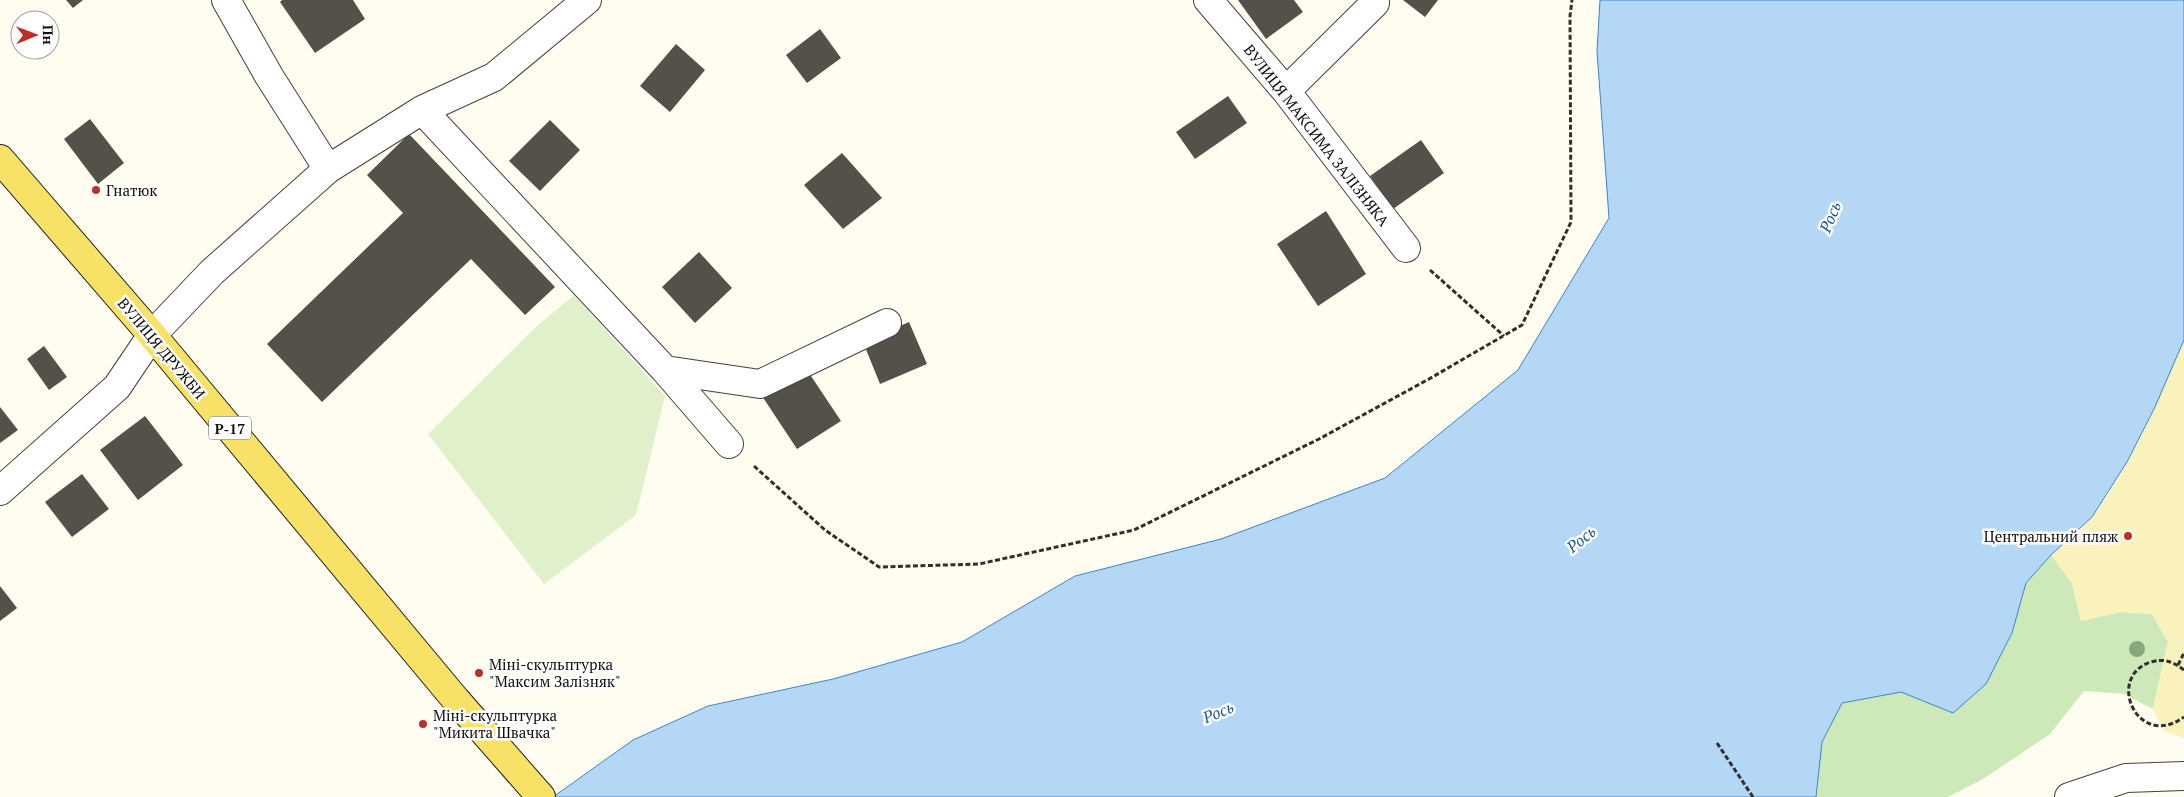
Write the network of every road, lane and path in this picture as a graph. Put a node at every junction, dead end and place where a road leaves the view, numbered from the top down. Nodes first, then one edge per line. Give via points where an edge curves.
1 (226, 0) edge
2 (588, 0) edge
3 (1208, 0) edge
4 (1572, 0) edge
5 (1375, 3) dead end
6 (1286, 91) junction
7 (422, 110) junction
8 (0, 159) edge
9 (328, 169) junction
10 (1406, 248) joint
11 (887, 323) dead end
12 (152, 335) junction
13 (1504, 336) junction
14 (665, 370) junction
15 (729, 444) joint
16 (0, 491) edge
17 (2184, 653) edge
18 (2178, 664) junction
19 (2184, 670) edge
20 (2184, 717) edge
21 (1717, 743) dead end
22 (2184, 776) edge
23 (541, 797) edge
24 (1753, 797) edge
25 (2069, 797) edge

1 - 9 street
2 - 7 street via 494,77
3 - 6 street, ВУЛИЦЯ МАКСИМА ЗАЛІЗНЯКА
4 - 13 path via 1571,222 1522,325
5 - 6 street
6 - 10 street, ВУЛИЦЯ МАКСИМА ЗАЛІЗНЯКА
7 - 9 street
7 - 14 street
8 - 12 main road, ВУЛИЦЯ ДРУЖБИ / Р-17
9 - 12 street via 212,272
10 - 13 path
11 - 14 street via 760,384
12 - 16 street via 117,387
12 - 23 main road, ВУЛИЦЯ ДРУЖБИ / Р-17 via 456,700
13 - 15 path via 1319,439 1134,530 979,564 879,567 825,530
14 - 15 street
17 - 18 path
18 - 19 path
18 - 20 path via 2159,660 2141,667 2130,683 2130,702 2148,724 2167,726
21 - 24 path
22 - 25 street via 2126,778

